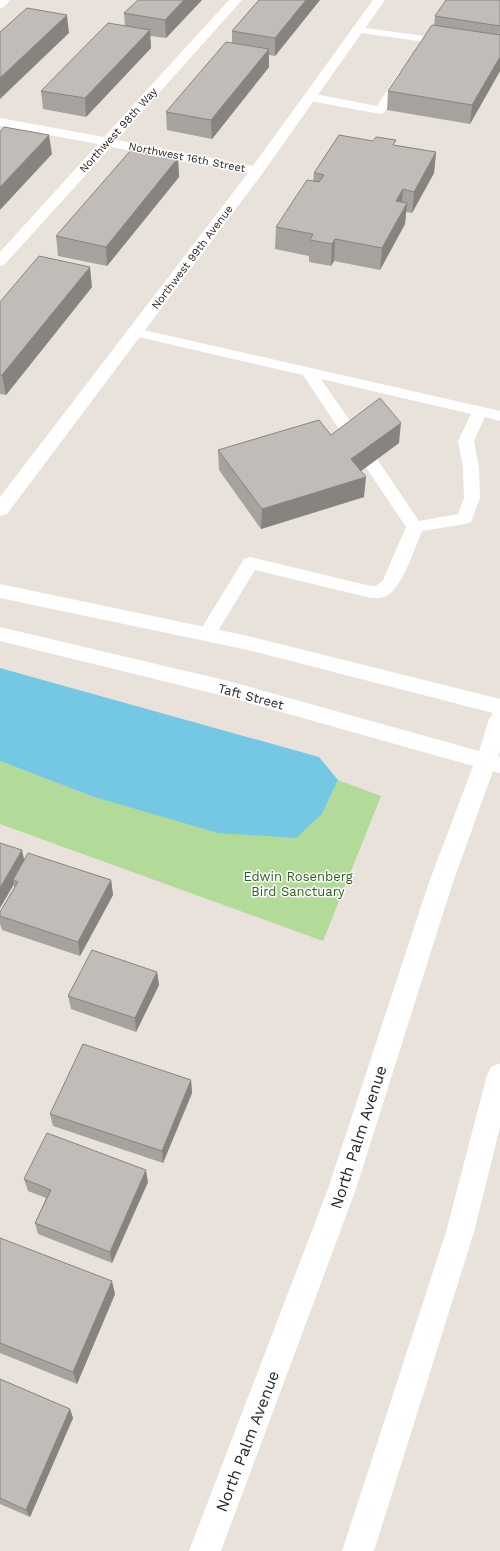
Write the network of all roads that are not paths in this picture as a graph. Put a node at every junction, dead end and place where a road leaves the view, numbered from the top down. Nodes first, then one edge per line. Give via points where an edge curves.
1 (4, 0) edge
2 (236, 0) edge
3 (379, 0) edge
4 (0, 4) edge
5 (433, 26) edge
6 (358, 30) junction
7 (425, 39) junction
8 (417, 52) edge
9 (408, 65) edge
10 (310, 97) junction
11 (0, 122) edge
12 (108, 142) junction
13 (257, 171) junction
14 (0, 261) edge
15 (135, 332) junction
16 (308, 372) junction
17 (480, 411) junction
18 (500, 416) edge
19 (353, 437) edge
20 (371, 463) edge
21 (0, 510) edge
22 (415, 527) junction
23 (0, 591) edge
24 (0, 634) edge
25 (207, 634) junction
26 (500, 707) edge
27 (500, 719) edge
28 (493, 763) edge
29 (500, 1075) edge
30 (205, 1551) edge
31 (358, 1551) edge

1 - 4 street
2 - 12 street, Northwest 98th Way
3 - 6 street, Northwest 99th Avenue
5 - 7 lane
6 - 7 lane
6 - 10 street, Northwest 99th Avenue
7 - 8 lane
9 - 10 lane via 380,110
10 - 13 street, Northwest 99th Avenue
11 - 12 street, Northwest 16th Street
12 - 13 street, Northwest 16th Street
12 - 14 street, Northwest 98th Way
13 - 15 street, Northwest 99th Avenue
15 - 16 lane
15 - 21 street, Northwest 99th Avenue
16 - 17 lane
16 - 19 lane
17 - 18 lane
17 - 22 lane via 466,441 471,467 472,498 465,518
20 - 22 lane
22 - 25 lane via 390,584 380,592 250,563
23 - 25 street
24 - 28 street, Taft Street via 228,689
25 - 26 street
27 - 28 street, North Palm Avenue
28 - 30 street, North Palm Avenue via 440,885 342,1189
29 - 31 street via 460,1232

